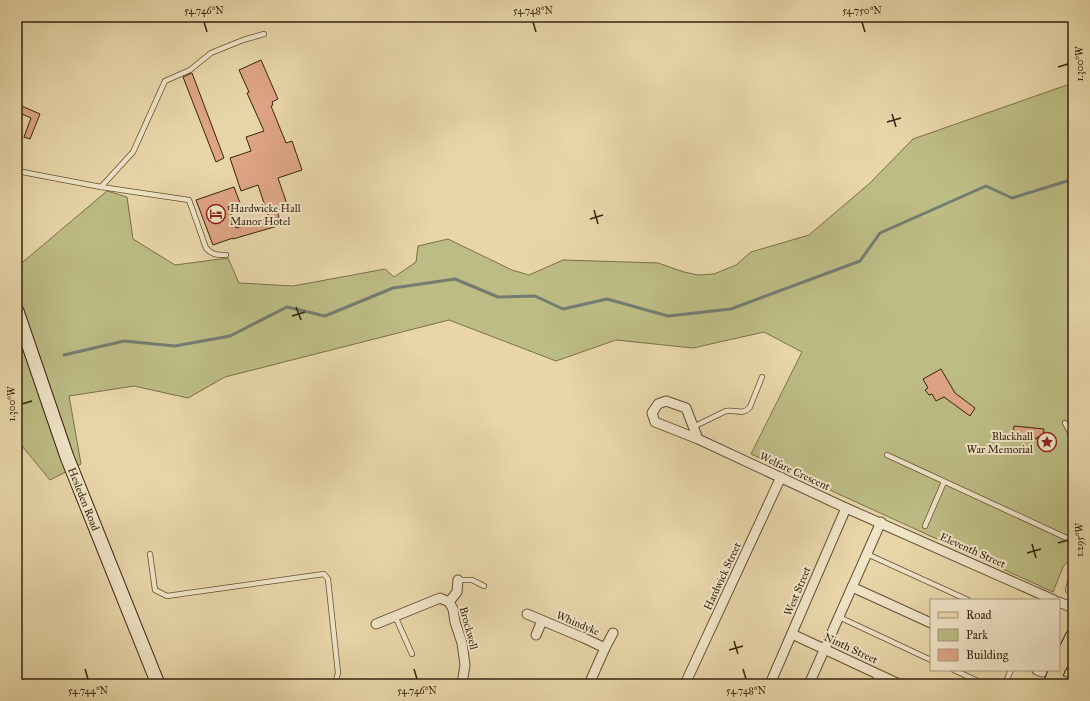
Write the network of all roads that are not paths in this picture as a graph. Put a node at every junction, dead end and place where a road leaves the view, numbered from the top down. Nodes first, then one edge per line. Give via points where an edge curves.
1 (264, 34) dead end
2 (17, 171) edge
3 (101, 187) junction
4 (226, 255) dead end
5 (17, 311) edge
6 (762, 377) dead end
7 (1065, 423) dead end
8 (693, 427) junction
9 (1073, 438) edge
10 (698, 439) junction
11 (887, 455) dead end
12 (781, 477) junction
13 (944, 482) junction
14 (846, 508) junction
15 (881, 522) junction
16 (1073, 522) edge
17 (925, 526) dead end
18 (1071, 540) junction
19 (150, 554) dead end
20 (867, 554) junction
21 (1073, 554) edge
22 (1073, 571) edge
23 (458, 580) joint
24 (484, 586) dead end
25 (852, 587) junction
26 (1073, 595) edge
27 (1044, 598) edge
28 (966, 599) edge
29 (449, 602) junction
30 (1060, 602) edge
31 (1073, 608) edge
32 (527, 614) dead end
33 (396, 616) junction
34 (839, 617) junction
35 (542, 621) junction
36 (930, 623) edge
37 (376, 624) dead end
38 (613, 633) dead end
39 (792, 634) junction
40 (536, 635) dead end
41 (1073, 637) edge
42 (605, 648) junction
43 (825, 650) junction
44 (412, 654) dead end
45 (1060, 657) edge
46 (930, 660) edge
47 (956, 671) edge
48 (1011, 671) edge
49 (1050, 673) edge
50 (878, 674) junction
51 (158, 684) edge
52 (335, 684) edge
53 (462, 684) edge
54 (589, 684) edge
55 (684, 684) edge
56 (770, 684) edge
57 (809, 684) edge
58 (873, 684) edge
59 (899, 684) edge
60 (984, 684) edge
61 (1005, 684) edge
62 (1070, 684) edge

1 - 3 lane via 211,53 190,70 165,81 133,152
2 - 3 lane
3 - 4 lane via 188,200 206,248 216,255
5 - 51 main road, Hesleden Road via 67,457
6 - 8 lane via 747,411 726,411
7 - 9 lane
8 - 10 street, Welfare Crescent
8 - 10 street, Welfare Crescent via 686,408 666,401 658,404 652,413 655,422
10 - 12 street, Welfare Crescent
11 - 13 lane
12 - 14 street, Welfare Crescent
12 - 55 street, Hardwick Street
13 - 17 lane
13 - 18 lane
14 - 15 street, Welfare Crescent
14 - 39 street, West Street
15 - 20 street
15 - 27 street, Eleventh Street
16 - 18 lane
18 - 21 lane
19 - 52 lane via 155,590 167,596 324,574 328,579 338,673
20 - 25 street
20 - 28 lane
22 - 26 lane via 1068,590
23 - 24 lane via 472,580
23 - 29 street, Brockwell via 457,592
25 - 34 street
25 - 36 street
29 - 33 street, Brockwell via 440,598
29 - 53 street, Brockwell via 462,643 465,665
30 - 31 street
32 - 35 street, Whindyke
33 - 37 street, Brockwell
33 - 44 lane
34 - 43 street
34 - 46 lane
35 - 40 street, Whindyke
35 - 42 street, Whindyke
38 - 42 street, Whindyke
39 - 43 street, Ninth Street
39 - 56 street, West Street
41 - 45 main road
42 - 54 street, Whindyke
43 - 50 street, Ninth Street
43 - 57 street
47 - 60 lane
48 - 61 lane
49 - 62 street
50 - 58 lane
50 - 59 street, Ninth Street

